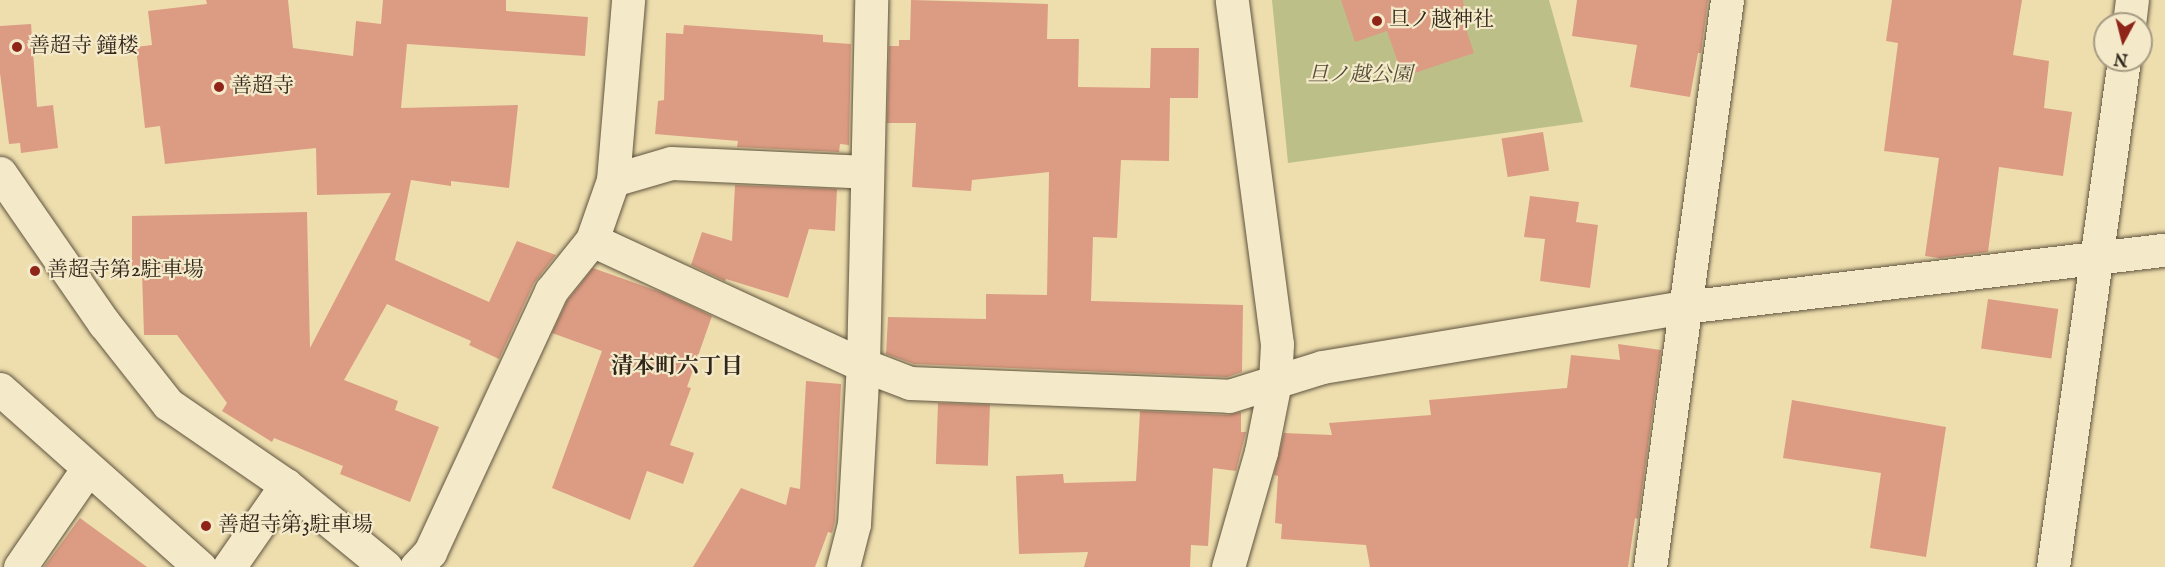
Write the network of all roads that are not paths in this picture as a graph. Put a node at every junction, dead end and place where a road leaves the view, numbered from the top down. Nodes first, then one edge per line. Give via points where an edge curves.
1 (628, 0) edge
2 (871, 0) edge
3 (1232, 0) edge
4 (1727, 0) edge
5 (2122, 72) edge
6 (867, 172) junction
7 (0, 173) edge
8 (613, 180) junction
9 (592, 240) junction
10 (2165, 250) edge
11 (2096, 258) junction
12 (1684, 307) junction
13 (863, 365) junction
14 (1275, 381) junction
15 (0, 389) edge
16 (88, 468) junction
17 (286, 485) junction
18 (20, 567) edge
19 (200, 567) edge
20 (229, 567) edge
21 (386, 567) edge
22 (416, 567) edge
23 (843, 567) edge
24 (1228, 567) edge
25 (1650, 567) edge
26 (2053, 567) edge

1 - 8 street
2 - 6 street
3 - 14 street via 1277,344
4 - 12 street
5 - 11 street
6 - 8 street via 671,163
6 - 13 street
7 - 17 street via 104,323 168,404
8 - 9 street
9 - 13 street
9 - 22 street via 551,291 430,552
10 - 11 street
11 - 12 street
11 - 26 street
12 - 14 street via 1322,367
12 - 25 street
13 - 14 street via 910,383 1229,396
13 - 23 street via 854,524
14 - 24 street via 1261,452
15 - 16 street
16 - 18 street
16 - 19 street
17 - 20 street
17 - 21 street

